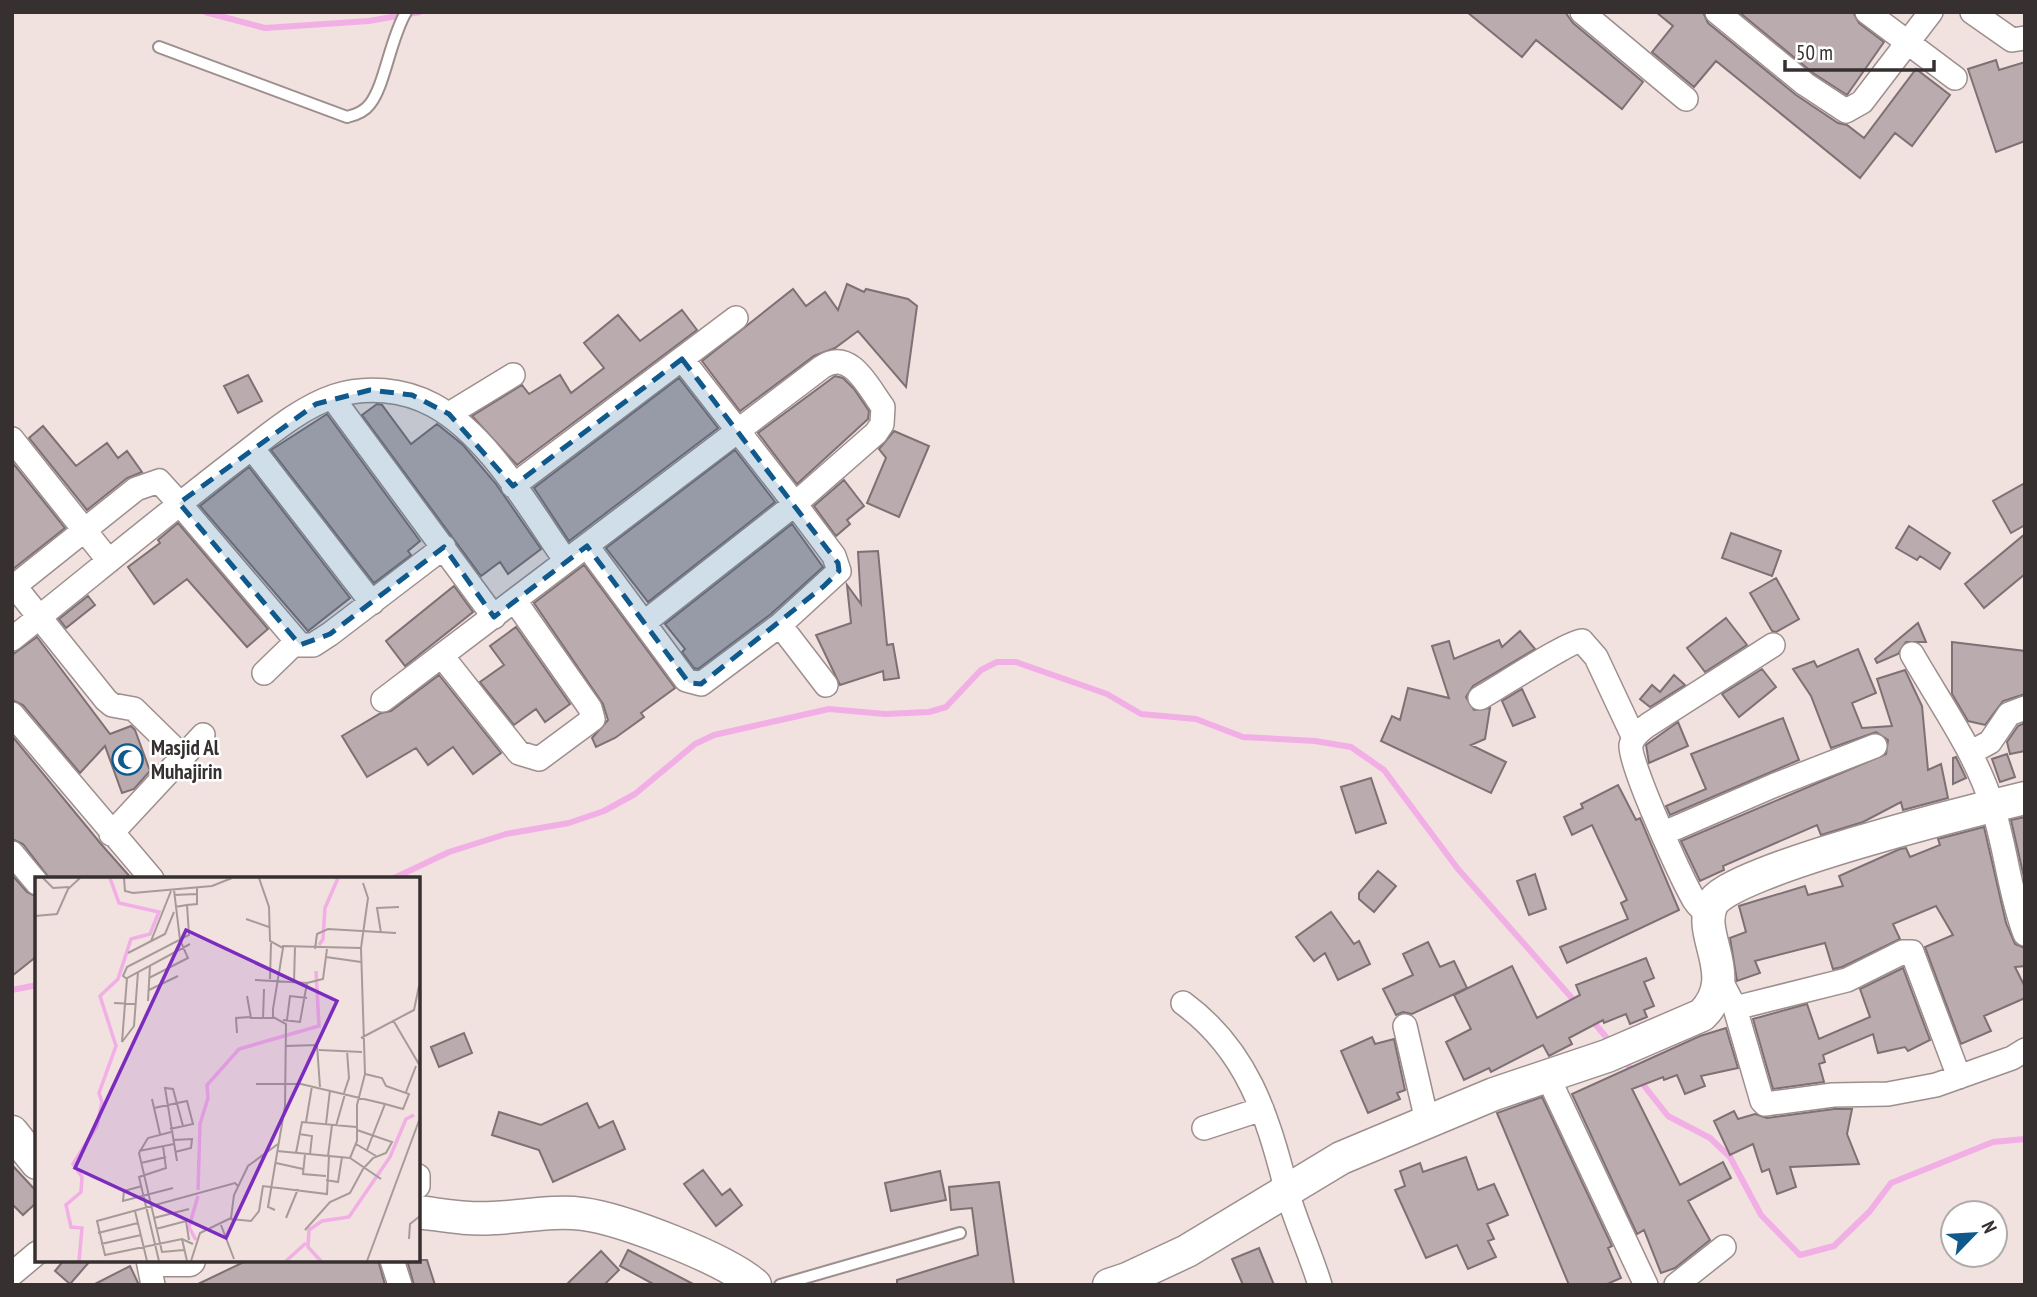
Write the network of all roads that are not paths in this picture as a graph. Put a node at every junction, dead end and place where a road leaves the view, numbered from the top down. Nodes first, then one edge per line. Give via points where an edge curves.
1 (406, 12) edge
2 (1581, 12) edge
3 (1717, 12) edge
4 (1867, 12) edge
5 (1931, 12) edge
6 (1972, 12) edge
7 (2025, 38) edge
8 (1907, 43) junction
9 (159, 47) dead end
10 (1955, 78) dead end
11 (1686, 99) dead end
12 (736, 318) dead end
13 (682, 359) junction
14 (513, 375) dead end
15 (332, 397) junction
16 (449, 414) junction
17 (737, 432) junction
18 (12, 439) edge
19 (252, 448) junction
20 (513, 486) junction
21 (179, 503) junction
22 (795, 503) junction
23 (85, 530) junction
24 (587, 546) junction
25 (444, 547) junction
26 (109, 561) junction
27 (566, 561) junction
28 (13, 586) edge
29 (515, 601) junction
30 (372, 603) junction
31 (39, 617) junction
32 (494, 617) junction
33 (645, 622) junction
34 (779, 625) junction
35 (12, 639) edge
36 (296, 642) junction
37 (1773, 645) dead end
38 (1912, 654) dead end
39 (442, 656) junction
40 (264, 673) dead end
41 (826, 685) dead end
42 (1480, 698) dead end
43 (383, 700) dead end
44 (2025, 708) edge
45 (12, 714) edge
46 (202, 735) dead end
47 (1634, 738) junction
48 (1875, 746) dead end
49 (1970, 753) junction
50 (183, 757) junction
51 (2025, 798) edge
52 (1993, 806) junction
53 (1664, 833) junction
54 (111, 834) junction
55 (12, 853) edge
56 (150, 877) edge
57 (35, 882) edge
58 (1709, 914) junction
59 (2025, 933) edge
60 (1718, 975) junction
61 (1183, 1003) dead end
62 (1735, 1008) junction
63 (1405, 1026) dead end
64 (2025, 1050) edge
65 (1548, 1076) junction
66 (1959, 1077) junction
67 (1262, 1109) junction
68 (1427, 1121) junction
69 (1204, 1128) dead end
70 (12, 1132) edge
71 (35, 1161) edge
72 (1287, 1189) junction
73 (420, 1212) edge
74 (960, 1233) dead end
75 (1724, 1247) dead end
76 (35, 1256) edge
77 (148, 1262) edge
78 (393, 1262) edge
79 (12, 1274) edge
80 (153, 1285) edge
81 (400, 1285) edge
82 (755, 1285) edge
83 (780, 1285) edge
84 (1109, 1285) edge
85 (1321, 1285) edge
86 (1646, 1285) edge
87 (1676, 1285) edge

1 - 9 lane via 374,97 358,114 347,117
2 - 11 street
3 - 8 street via 1841,110 1862,102
4 - 8 street
5 - 8 street
6 - 7 street via 2012,40
8 - 10 street
12 - 13 street
13 - 17 street
13 - 20 street
14 - 16 street
15 - 16 street via 360,391 412,395
15 - 19 street
15 - 25 street
16 - 20 street via 482,445
17 - 22 street
17 - 22 street via 832,361 844,361 856,370 883,407 882,424 858,451
17 - 24 street
18 - 23 street
19 - 21 street
19 - 30 street
20 - 27 street
21 - 23 street via 159,481 152,481
21 - 26 street
21 - 36 street
22 - 33 street
22 - 34 street via 834,556 839,571
23 - 26 street
23 - 28 street
24 - 27 street
24 - 33 street
25 - 30 street
25 - 32 street
26 - 31 street
27 - 29 street
28 - 31 street
29 - 32 street
29 - 39 street via 590,708 593,719 586,727 539,759 519,753
30 - 36 street via 313,645
31 - 35 street
31 - 50 street via 108,702 134,709
32 - 39 street
33 - 34 street via 685,680 695,685
34 - 41 street
36 - 40 street
37 - 47 street
38 - 49 street
39 - 43 street
42 - 47 street via 1568,643 1582,641 1596,657
44 - 49 street via 2008,714 1990,742
45 - 54 street
46 - 50 street
47 - 53 street via 1632,759
48 - 53 street
49 - 52 street
50 - 54 street
51 - 52 street
52 - 58 street via 1838,848 1776,870 1718,897
52 - 59 street
53 - 58 street via 1694,901
54 - 56 street
55 - 57 street
58 - 60 street
60 - 62 street
60 - 65 street via 1717,993 1702,1015
61 - 67 street via 1222,1037
62 - 66 street via 1765,1104 1833,1094 1888,1094
62 - 66 street via 1847,980 1903,952 1912,952
63 - 68 street
64 - 66 street
65 - 68 street
65 - 86 street
67 - 69 street
67 - 72 street
68 - 72 street via 1341,1158
70 - 71 street
72 - 84 street via 1187,1251
72 - 85 street
73 - 82 street via 472,1219 584,1214 701,1255 743,1274
74 - 83 lane
75 - 87 street
76 - 79 street
77 - 80 street
78 - 81 street

